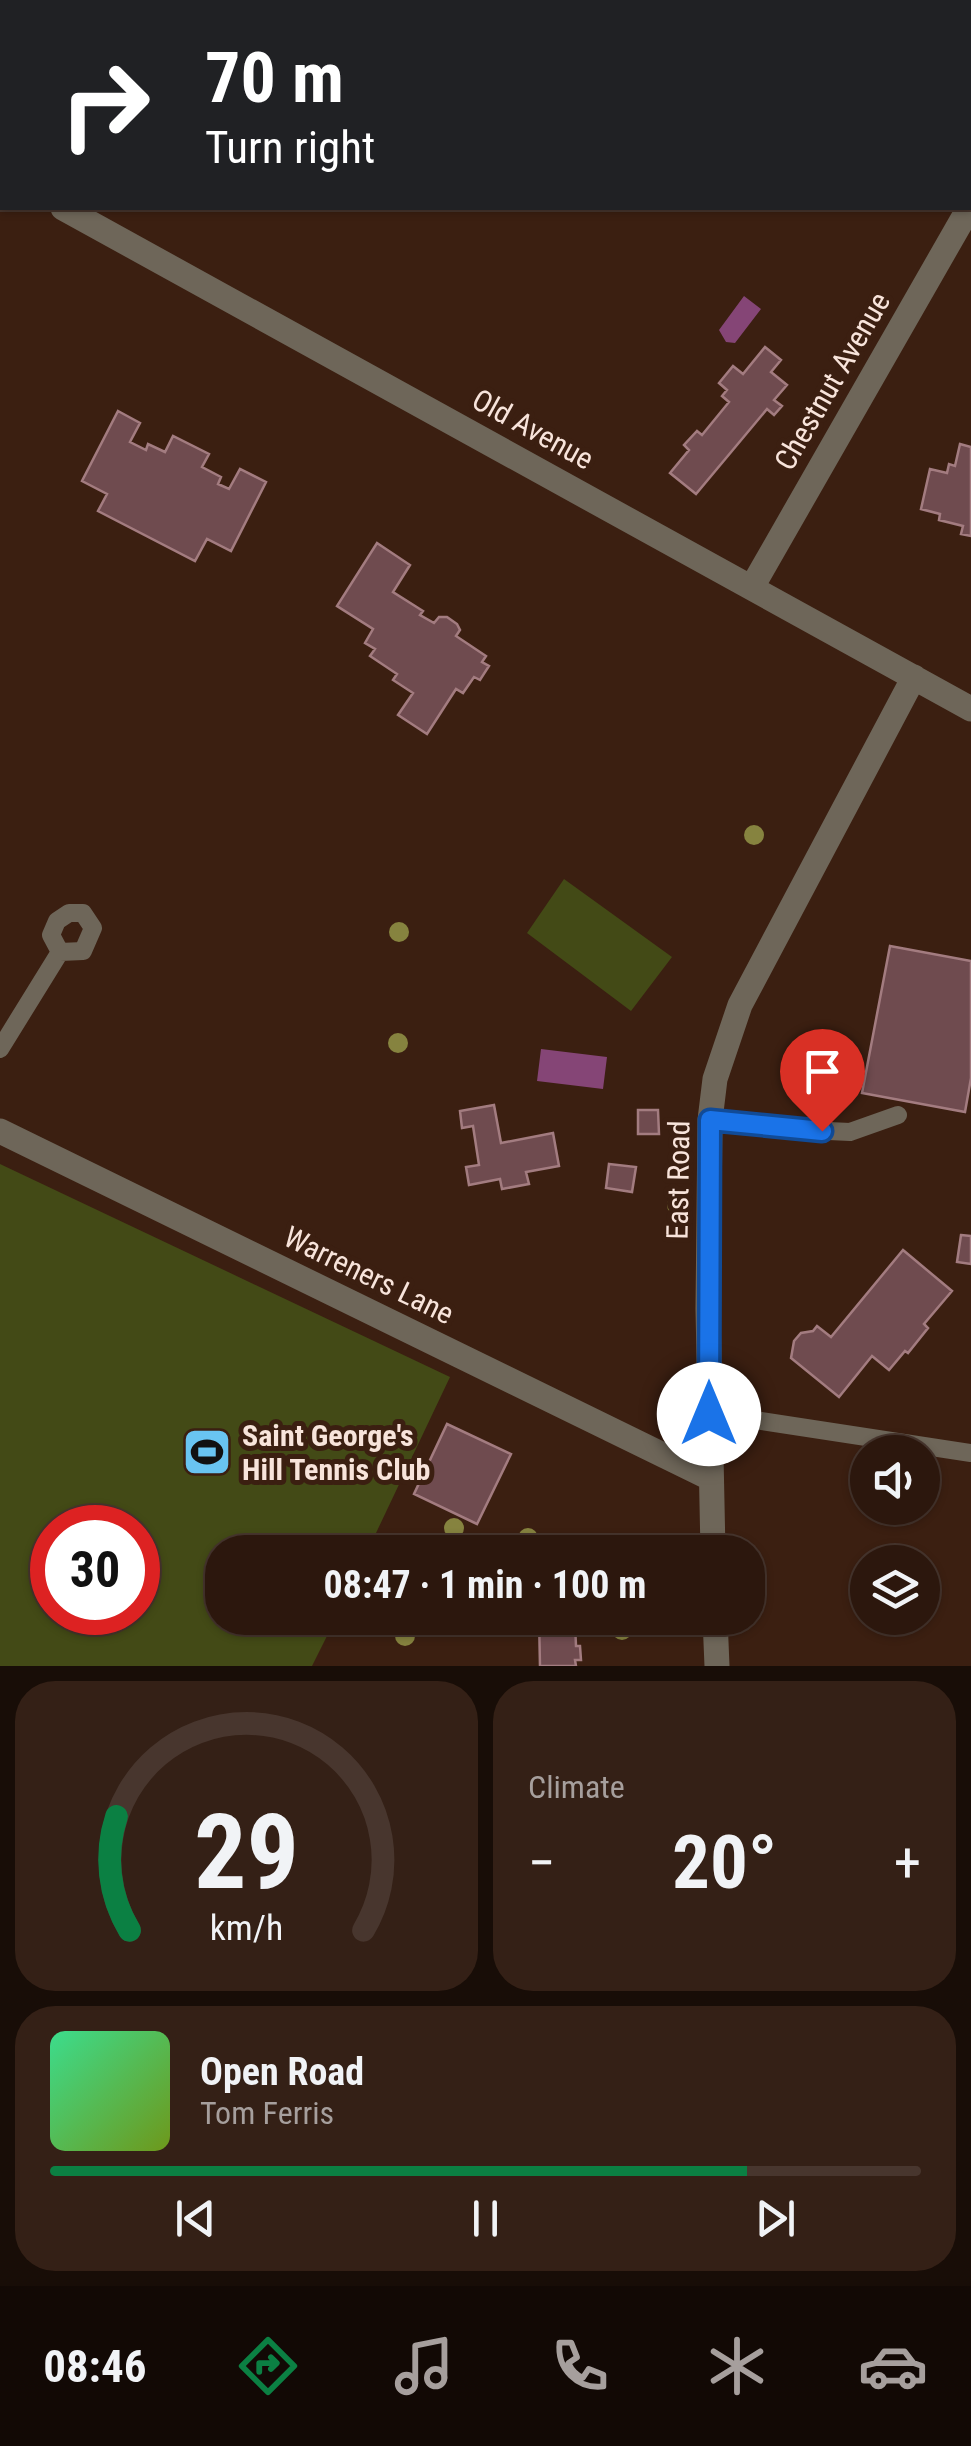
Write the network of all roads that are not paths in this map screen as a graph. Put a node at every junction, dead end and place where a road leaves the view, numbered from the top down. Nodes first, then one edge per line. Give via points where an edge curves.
1 (67, 210) edge
2 (968, 210) edge
3 (752, 587) junction
4 (914, 677) junction
5 (971, 708) edge
6 (60, 952) dead end
7 (0, 1049) edge
8 (898, 1115) dead end
9 (710, 1120) junction
10 (0, 1131) edge
11 (709, 1414) junction
12 (971, 1453) edge
13 (710, 1478) junction
14 (712, 1535) edge
15 (716, 1635) edge
16 (717, 1666) edge

1 - 3 street, Old Avenue
2 - 3 street, Chestnut Avenue
3 - 4 street, Old Avenue
4 - 5 street, Old Avenue
4 - 9 street, East Road via 740,1005 715,1079
6 - 7 lane
8 - 9 lane via 850,1132
9 - 11 street, East Road
10 - 13 street, Warreners Lane
11 - 12 lane
11 - 13 street, East Road
13 - 14 street, East Road
15 - 16 street

